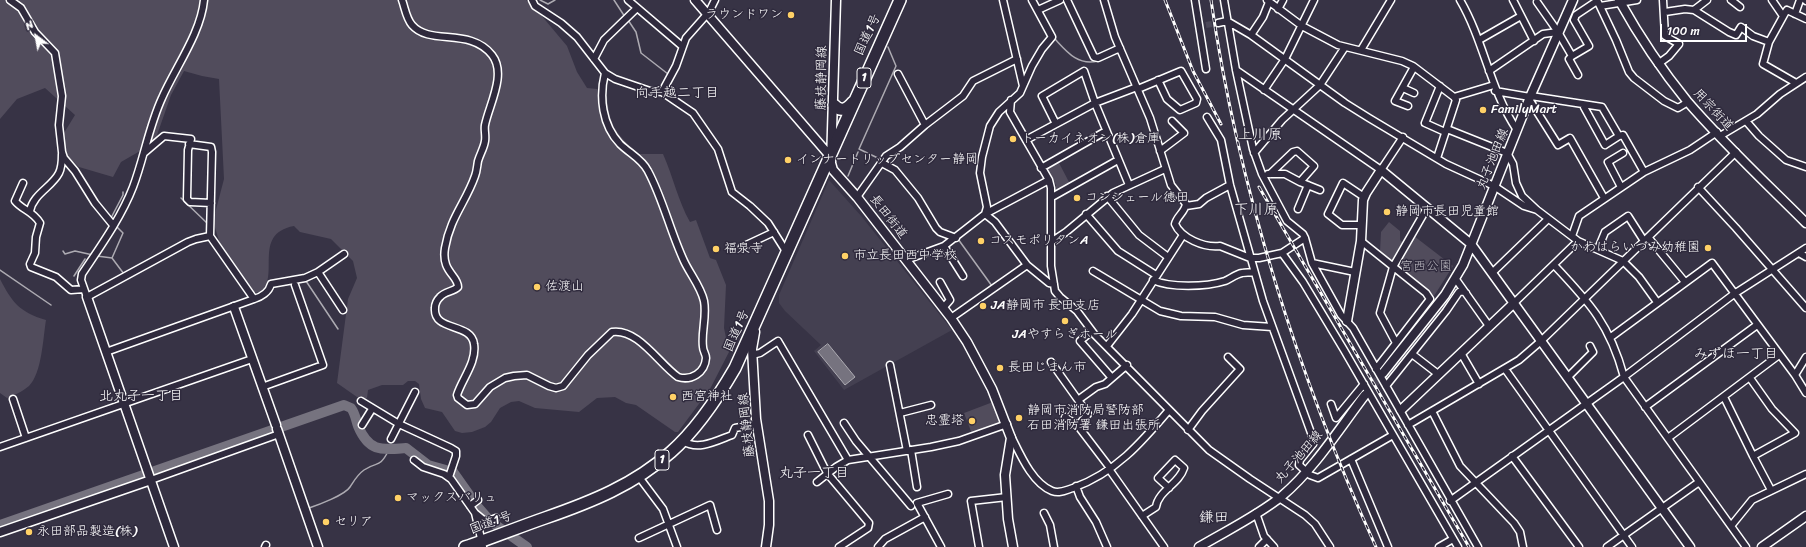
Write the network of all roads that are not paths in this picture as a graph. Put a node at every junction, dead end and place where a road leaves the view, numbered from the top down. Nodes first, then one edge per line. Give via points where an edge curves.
1 (10, 0) edge
2 (204, 0) edge
3 (402, 0) edge
4 (532, 0) edge
5 (628, 0) edge
6 (695, 0) edge
7 (715, 0) edge
8 (836, 0) edge
9 (900, 0) edge
10 (1003, 0) edge
11 (1032, 0) edge
12 (1060, 0) edge
13 (1067, 0) edge
14 (1104, 0) edge
15 (1195, 0) edge
16 (1224, 0) edge
17 (1283, 0) edge
18 (1314, 0) edge
19 (1391, 0) edge
20 (1460, 0) edge
21 (1513, 0) edge
22 (1572, 0) edge
23 (1637, 0) edge
24 (1663, 0) edge
25 (1707, 0) edge
26 (1731, 0) edge
27 (1772, 0) edge
28 (1800, 0) edge
29 (1268, 1) edge
30 (1620, 1) edge
31 (1537, 2) dead end
32 (1598, 2) edge
33 (1740, 7) dead end
34 (637, 8) junction
35 (1038, 10) junction
36 (1278, 10) junction
37 (1694, 10) junction
38 (1665, 12) junction
39 (707, 14) junction
40 (1795, 14) junction
41 (1521, 16) junction
42 (1783, 16) junction
43 (1806, 20) edge
44 (1227, 21) junction
45 (1218, 23) tunnel mouth
46 (1206, 25) tunnel mouth
47 (1199, 26) junction
48 (1302, 26) junction
49 (1559, 29) junction
50 (1251, 35) junction
51 (1478, 40) junction
52 (1534, 41) junction
53 (1769, 42) junction
54 (682, 46) junction
55 (1345, 47) junction
56 (1120, 48) junction
57 (1361, 50) junction
58 (1572, 56) junction
59 (594, 59) junction
60 (1017, 59) junction
61 (1285, 59) junction
62 (1658, 64) junction
63 (1414, 67) junction
64 (1206, 69) dead end
65 (1236, 70) junction
66 (1489, 71) junction
67 (605, 73) junction
68 (898, 74) dead end
69 (1578, 75) dead end
70 (1806, 77) edge
71 (1158, 80) junction
72 (1796, 83) junction
73 (1320, 84) junction
74 (1440, 86) junction
75 (1023, 87) junction
76 (1137, 88) junction
77 (1403, 88) junction
78 (1495, 88) junction
79 (1264, 90) junction
80 (662, 92) junction
81 (1414, 93) dead end
82 (1454, 97) junction
83 (1530, 97) junction
84 (1010, 100) junction
85 (853, 102) junction
86 (1688, 102) junction
87 (1095, 103) junction
88 (834, 104) junction
89 (1408, 106) dead end
90 (1584, 107) dead end
91 (1294, 110) junction
92 (1207, 117) dead end
93 (1172, 121) dead end
94 (1746, 121) junction
95 (1056, 124) junction
96 (925, 125) junction
97 (1446, 130) junction
98 (1517, 130) junction
99 (1106, 131) junction
100 (1718, 134) junction
101 (1619, 136) junction
102 (1403, 137) junction
103 (1026, 140) junction
104 (189, 144) junction
105 (1160, 151) junction
106 (62, 152) junction
107 (1736, 152) junction
108 (144, 153) junction
109 (1254, 153) junction
110 (1507, 153) junction
111 (1623, 153) dead end
112 (830, 156) junction
113 (1437, 158) junction
114 (1118, 160) junction
115 (882, 163) junction
116 (1806, 167) edge
117 (1041, 168) junction
118 (1165, 169) junction
119 (1381, 170) junction
120 (1644, 172) junction
121 (1262, 174) junction
122 (1270, 174) junction
123 (1049, 180) junction
124 (1300, 182) junction
125 (23, 183) dead end
126 (1129, 184) junction
127 (1230, 185) junction
128 (1308, 185) junction
129 (1494, 186) junction
130 (1621, 187) junction
131 (1698, 187) junction
132 (1320, 190) dead end
133 (1107, 196) junction
134 (857, 197) junction
135 (1052, 197) junction
136 (1364, 197) junction
137 (1604, 198) junction
138 (211, 203) junction
139 (1186, 206) junction
140 (1427, 208) junction
141 (1298, 209) dead end
142 (1538, 210) junction
143 (30, 211) junction
144 (985, 214) junction
145 (1086, 214) junction
146 (1548, 219) junction
147 (1806, 223) edge
148 (113, 225) junction
149 (1362, 225) junction
150 (774, 232) junction
151 (1183, 235) junction
152 (210, 236) junction
153 (1572, 236) junction
154 (956, 238) junction
155 (1305, 238) junction
156 (1646, 239) junction
157 (1361, 241) junction
158 (1578, 241) junction
159 (1051, 242) junction
160 (1471, 244) junction
161 (944, 246) junction
162 (742, 247) dead end
163 (1806, 248) edge
164 (1598, 249) junction
165 (1799, 252) junction
166 (787, 253) junction
167 (1282, 253) junction
168 (344, 254) dead end
169 (1168, 257) junction
170 (1806, 257) edge
171 (1250, 258) junction
172 (906, 260) junction
173 (1623, 261) junction
174 (1312, 263) junction
175 (1554, 265) junction
176 (1027, 266) junction
177 (1393, 267) junction
178 (1771, 270) junction
179 (1093, 271) dead end
180 (318, 272) junction
181 (1254, 272) junction
182 (1355, 272) junction
183 (1492, 273) junction
184 (963, 276) dead end
185 (1154, 278) junction
186 (1455, 278) junction
187 (940, 282) dead end
188 (1685, 282) junction
189 (1054, 284) junction
190 (295, 285) dead end
191 (86, 293) junction
192 (1466, 293) junction
193 (1734, 294) junction
194 (1585, 298) junction
195 (254, 300) junction
196 (1140, 301) junction
197 (1657, 302) junction
198 (1514, 303) junction
199 (234, 307) junction
200 (943, 308) junction
201 (1806, 308) edge
202 (343, 310) dead end
203 (951, 318) junction
204 (1347, 321) junction
205 (756, 325) junction
206 (1757, 325) junction
207 (1489, 326) junction
208 (1272, 328) junction
209 (1092, 331) junction
210 (1611, 337) junction
211 (1541, 341) junction
212 (1396, 343) junction
213 (1107, 346) junction
214 (1590, 346) dead end
215 (106, 352) junction
216 (1460, 353) junction
217 (1412, 354) junction
218 (752, 355) junction
219 (1780, 355) junction
220 (1228, 357) dead end
221 (1806, 357) edge
222 (252, 359) junction
223 (1051, 362) dead end
224 (890, 364) dead end
225 (1127, 365) junction
226 (735, 368) junction
227 (1505, 369) junction
228 (1380, 371) junction
229 (1438, 374) junction
230 (1795, 375) junction
231 (1624, 376) junction
232 (754, 377) junction
233 (1568, 377) junction
234 (1112, 378) junction
235 (1750, 378) junction
236 (1364, 384) junction
237 (1479, 384) junction
238 (1386, 386) junction
239 (262, 388) junction
240 (415, 392) dead end
241 (1806, 393) edge
242 (1365, 395) tunnel mouth
243 (1724, 397) junction
244 (13, 399) dead end
245 (1078, 400) junction
246 (361, 401) dead end
247 (1586, 403) junction
248 (124, 404) junction
249 (931, 404) dead end
250 (1331, 404) dead end
251 (1645, 407) junction
252 (372, 409) junction
253 (1169, 410) junction
254 (1401, 410) junction
255 (1432, 411) junction
256 (900, 413) junction
257 (1065, 417) dead end
258 (844, 423) dead end
259 (398, 424) junction
260 (757, 424) junction
261 (1007, 424) junction
262 (362, 425) dead end
263 (1408, 425) junction
264 (1078, 426) junction
265 (277, 430) junction
266 (1188, 430) junction
267 (1548, 431) junction
268 (1010, 433) junction
269 (808, 435) dead end
270 (1393, 435) junction
271 (26, 438) junction
272 (1668, 438) junction
273 (391, 439) dead end
274 (683, 441) junction
275 (0, 447) edge
276 (909, 451) junction
277 (870, 456) junction
278 (1512, 456) junction
279 (1753, 456) junction
280 (1351, 459) junction
281 (414, 460) dead end
282 (848, 460) junction
283 (1110, 469) junction
284 (1306, 472) junction
285 (827, 473) junction
286 (1806, 474) edge
287 (149, 475) junction
288 (449, 477) junction
289 (639, 477) junction
290 (817, 482) dead end
291 (1475, 482) junction
292 (1698, 482) junction
293 (1076, 486) junction
294 (917, 487) dead end
295 (1169, 488) junction
296 (1771, 490) junction
297 (948, 494) dead end
298 (1007, 496) junction
299 (1280, 497) junction
300 (478, 500) dead end
301 (1450, 501) junction
302 (470, 506) junction
303 (911, 506) dead end
304 (1662, 509) junction
305 (475, 513) junction
306 (1044, 513) dead end
307 (1256, 513) junction
308 (925, 516) junction
309 (1142, 516) junction
310 (1806, 516) edge
311 (496, 518) dead end
312 (669, 524) junction
313 (1731, 526) junction
314 (717, 530) dead end
315 (0, 532) edge
316 (1624, 536) junction
317 (639, 538) dead end
318 (1267, 539) junction
319 (1454, 539) junction
320 (483, 544) edge
321 (940, 545) edge
322 (174, 547) edge
323 (318, 547) edge
324 (465, 547) edge
325 (677, 547) edge
326 (766, 547) edge
327 (839, 547) edge
328 (878, 547) edge
329 (932, 547) edge
330 (979, 547) edge
331 (1013, 547) edge
332 (1054, 547) edge
333 (1107, 547) edge
334 (1164, 547) edge
335 (1199, 547) edge
336 (1259, 547) edge
337 (1274, 547) edge
338 (1330, 547) edge
339 (1388, 547) edge
340 (1439, 547) edge
341 (1458, 547) edge
342 (1478, 547) edge
343 (1523, 547) edge
344 (1579, 547) edge
345 (1607, 547) edge
346 (1632, 547) edge
347 (1690, 547) edge
348 (1746, 547) edge
349 (1762, 547) edge

1 - 106 street via 21,8 35,32 55,53 62,96
2 - 108 street via 191,39 161,99
3 - 67 street via 410,22 416,29 432,36 460,38 475,43 488,50 498,66 492,107 484,127 485,141 476,174 455,215 445,248 445,263 457,280 458,286 441,295 435,309 440,321 463,330 472,336 474,341 474,356 457,395 467,405 475,404 490,387 514,376 528,375 549,386 563,386 588,355 612,332 621,332 639,341 678,377 695,376 705,364 702,346 705,315 702,295 684,260 647,168 620,144 606,122 603,112
4 - 59 street via 535,6 569,29
5 - 34 street
6 - 39 street, 長田街道
7 - 39 street
8 - 88 street, 藤枝静岡線
9 - 85 highway, 国道1号 / 1
10 - 60 street
11 - 35 street
12 - 35 street
13 - 56 street via 1094,57 1098,58
14 - 56 street
15 - 47 street
16 - 44 street
17 - 36 street
18 - 48 street
19 - 57 street
20 - 51 street
21 - 41 street
22 - 49 street, 丸子池田線
23 - 30 street
24 - 38 street
25 - 37 street
26 - 33 street
27 - 42 street
28 - 40 street
29 - 36 street
29 - 50 street via 1263,17
30 - 32 street
30 - 62 street, 用宗街道
31 - 49 street
32 - 58 street via 1576,15 1574,20 1588,46
32 - 86 street via 1625,64 1634,78 1664,101 1678,108
34 - 54 street
34 - 59 street via 604,40
35 - 75 street via 1052,36 1032,66
36 - 48 street
37 - 38 street
37 - 53 street via 1736,35 1741,27 1753,36
38 - 62 street via 1665,36 1679,44
39 - 54 street via 690,32
39 - 112 street, 長田街道
40 - 42 street via 1787,10
40 - 43 street
41 - 51 street
41 - 52 street
42 - 53 street
44 - 45 street
44 - 50 street
44 - 65 street
46 - 47 street
47 - 64 street
48 - 55 street
48 - 61 street
49 - 52 street
49 - 58 street
49 - 83 street, 丸子池田線
50 - 61 street
51 - 66 street
52 - 66 street
53 - 72 street via 1763,64
54 - 80 street via 676,66
55 - 57 street
55 - 73 street
56 - 76 street
57 - 63 street via 1402,61
58 - 69 street via 1569,59
59 - 67 street
60 - 75 street
60 - 96 street via 973,80 962,96
61 - 73 street
61 - 79 street
62 - 86 street, 用宗街道
63 - 74 street
63 - 77 street
65 - 79 street
65 - 109 street
66 - 78 street
67 - 80 street via 650,91
68 - 96 street
70 - 72 street
71 - 71 street via 1167,99 1180,110 1196,103 1197,99 1181,71
71 - 76 street
72 - 94 street
73 - 91 street
73 - 102 street via 1345,103
74 - 82 street
74 - 97 street via 1425,123
75 - 84 street via 1020,93
76 - 87 street
76 - 105 street
77 - 81 street
77 - 89 street via 1395,101
78 - 82 street
78 - 83 street
78 - 98 street
79 - 91 street
80 - 150 street via 698,119 718,149 732,192 760,215
82 - 97 street via 1456,100
83 - 98 street, 丸子池田線
83 - 101 street via 1602,107
83 - 137 street via 1558,145 1570,138
84 - 103 street via 1010,112
84 - 144 street via 993,120 986,139 980,173 987,207
85 - 88 highway via 843,110
85 - 112 highway, 国道1号 / 1
86 - 100 street, 用宗街道
87 - 95 street
87 - 95 street via 1084,71 1042,96
87 - 99 street
88 - 112 street, 藤枝静岡線
90 - 101 street via 1605,144
91 - 109 street via 1268,135
91 - 119 street
92 - 127 street via 1221,140
93 - 105 street via 1184,133
94 - 100 street
94 - 116 street via 1786,160
95 - 103 street
96 - 115 street via 886,156
97 - 110 street
97 - 113 street
98 - 110 street, 丸子池田線
99 - 114 street
99 - 117 street
100 - 107 street, 用宗街道
100 - 120 street
101 - 120 street via 1623,135
102 - 113 street
102 - 119 street
103 - 117 street
104 - 108 street via 191,139 164,136
104 - 138 street via 209,145 212,150
104 - 138 street via 187,199 190,202
105 - 118 street
106 - 143 street via 59,174 35,200
106 - 148 street via 67,163
107 - 131 street
107 - 147 street, 用宗街道
108 - 148 street via 132,189
109 - 121 street
110 - 129 street, 丸子池田線
110 - 142 street via 1513,164 1516,183 1522,196
111 - 130 street via 1608,162
112 - 134 street, 長田街道 via 834,170
112 - 166 highway, 国道1号 / 1
113 - 129 street
114 - 126 street
114 - 135 street
115 - 134 street
115 - 154 street via 895,170 918,198 936,228
117 - 123 street
118 - 126 street
118 - 139 street via 1171,184
119 - 136 street
119 - 140 street
120 - 130 street
121 - 122 street
121 - 155 street via 1287,221
122 - 124 street via 1285,174
122 - 124 street via 1297,151 1314,166
123 - 135 street
123 - 144 street
124 - 128 street
125 - 143 street via 15,201
126 - 133 street
127 - 139 street via 1199,204
127 - 171 street
128 - 132 street
128 - 141 street
129 - 142 street via 1524,206
129 - 160 street, 丸子池田線
130 - 137 street
131 - 156 street
131 - 178 street via 1758,252
133 - 145 street
133 - 169 street via 1131,220 1139,235
134 - 172 street, 長田街道
135 - 159 street
136 - 149 street
136 - 149 street via 1343,183 1328,214 1342,225
137 - 153 street via 1579,216
138 - 152 street
139 - 151 street via 1175,224
140 - 160 street
140 - 177 street
142 - 146 street
143 - 191 street via 40,223 31,267 56,277 71,290
144 - 154 street
144 - 176 street via 995,222
145 - 159 street
145 - 185 street via 1118,251
146 - 153 street
146 - 183 street
148 - 191 street via 82,274 81,280
149 - 157 street
150 - 162 street
150 - 166 street
151 - 169 street
151 - 171 street via 1202,244 1220,246
152 - 191 street via 188,242
152 - 195 street
153 - 158 street
154 - 161 street
155 - 167 street
155 - 174 street
156 - 164 street via 1632,225 1628,216 1605,232
156 - 173 street
156 - 188 street
157 - 177 street
157 - 182 street
158 - 164 street
158 - 175 street
159 - 189 street
160 - 183 street
160 - 186 street, 丸子池田線
161 - 172 street
161 - 184 street
163 - 165 street
164 - 173 street
165 - 170 street
165 - 178 street
166 - 205 highway, 国道1号 / 1
167 - 171 street
167 - 236 street via 1303,282
168 - 180 street
169 - 185 street
171 - 181 street
172 - 200 street, 長田街道
173 - 194 street
173 - 197 street via 1639,277
174 - 182 street
174 - 204 street via 1341,315
175 - 194 street
175 - 198 street
176 - 189 street
176 - 203 street
177 - 212 street via 1380,314
177 - 212 street via 1430,299
178 - 193 street
178 - 201 street
179 - 196 street
180 - 195 street via 305,278 271,284 261,297
180 - 202 street
181 - 185 street via 1242,272 1214,284 1161,284
181 - 208 street
182 - 204 street
183 - 198 street
185 - 196 street
186 - 192 street
186 - 228 street, 丸子池田線 via 1438,304
187 - 200 street via 950,300
188 - 193 street via 1712,263
188 - 197 street
189 - 209 street via 1060,297 1077,311
190 - 239 street via 324,365
191 - 215 street
192 - 207 street
192 - 217 street via 1459,292
193 - 206 street
193 - 231 street
194 - 210 street
194 - 211 street
195 - 199 street
196 - 208 street via 1172,314 1215,317 1243,325
196 - 213 street
197 - 210 street
198 - 207 street
198 - 211 street
199 - 215 street
199 - 222 street
200 - 203 street, 長田街道
203 - 261 street, 長田街道 via 978,361
204 - 228 street
205 - 218 street, 藤枝静岡線
205 - 226 highway, 国道1号 / 1
206 - 219 street
206 - 251 street
207 - 216 street
208 - 284 street via 1314,441 1299,462 1300,467
209 - 213 street
209 - 234 street via 1080,341
210 - 231 street
211 - 227 street
211 - 233 street
212 - 228 street
213 - 225 street
214 - 233 street via 1593,352
215 - 248 street
216 - 229 street
216 - 237 street
217 - 229 street
217 - 238 street
218 - 232 street, 藤枝静岡線
218 - 282 street via 760,353 778,341
219 - 230 street
219 - 235 street
220 - 266 street via 1240,369
221 - 230 street
222 - 239 street
222 - 248 street
223 - 245 street
224 - 256 street
225 - 234 street
225 - 253 street
226 - 232 street via 742,362 746,363 753,371
226 - 274 highway, 国道1号 / 1 via 717,397
227 - 237 street
227 - 267 street
228 - 238 street
229 - 254 street
230 - 241 street
231 - 247 street
231 - 251 street
232 - 260 street, 藤枝静岡線
233 - 247 street
234 - 245 street
235 - 243 street
235 - 279 street via 1772,409 1795,433
236 - 250 street via 1336,418
236 - 270 street
237 - 255 street
238 - 254 street
239 - 265 street
240 - 259 street
242 - 284 street, 丸子池田線
243 - 272 street
243 - 279 street
244 - 271 street
245 - 264 street via 1088,414
246 - 252 street
247 - 267 street
247 - 304 street
248 - 271 street
248 - 287 street
249 - 256 street
251 - 272 street
252 - 259 street
252 - 262 street
253 - 266 street
253 - 283 street via 1137,448
254 - 263 street
255 - 263 street
255 - 291 street via 1457,462
256 - 276 street
257 - 264 street
258 - 277 street
259 - 273 street
259 - 288 street via 456,451
260 - 274 street via 736,428 732,435 699,446
260 - 326 street, 藤枝静岡線 via 769,501
261 - 268 street, 長田街道
261 - 276 street via 959,441
263 - 301 street
264 - 283 street
265 - 287 street
265 - 323 street
266 - 299 street via 1231,466
267 - 278 street
267 - 316 street
268 - 293 street via 1029,470 1048,488 1058,492
268 - 298 street, 長田街道 via 1006,463
269 - 285 street
270 - 280 street
270 - 319 street
271 - 275 street
272 - 292 street
274 - 289 highway, 国道1号 / 1
276 - 277 street
276 - 294 street
277 - 282 street
277 - 303 street
278 - 291 street
278 - 344 street
279 - 296 street
280 - 284 street via 1318,478
280 - 339 street
281 - 288 street via 423,467
282 - 285 street
283 - 293 street via 1091,481
283 - 309 street
284 - 299 street, 丸子池田線
285 - 290 street
285 - 327 street via 869,523 868,528
286 - 296 street
287 - 315 street
287 - 322 street
288 - 302 street
289 - 312 street via 663,509
289 - 320 highway, 国道1号 / 1 via 609,494 501,534
291 - 301 street
291 - 343 street via 1514,523 1520,532
292 - 304 street
292 - 313 street
293 - 333 street
295 - 295 street via 1158,478 1175,460 1184,468
295 - 309 street via 1157,501 1156,507
296 - 313 street via 1752,500
297 - 308 street via 917,503
298 - 330 street via 971,501
298 - 331 street, 長田街道
299 - 307 street, 丸子池田線
299 - 338 street via 1310,520
300 - 302 street
301 - 342 street
302 - 305 street
304 - 316 street
304 - 347 street
305 - 311 street via 486,522
305 - 320 street
306 - 332 street via 1050,525
307 - 318 street
307 - 335 street, 丸子池田線
308 - 321 street
308 - 328 street
309 - 334 street
310 - 349 street
312 - 314 street via 710,506
312 - 317 street
312 - 325 street
313 - 348 street
316 - 345 street
316 - 346 street
318 - 336 street
318 - 337 street
319 - 340 street
319 - 341 street
320 - 324 highway, 国道1号 / 1
321 - 329 street

